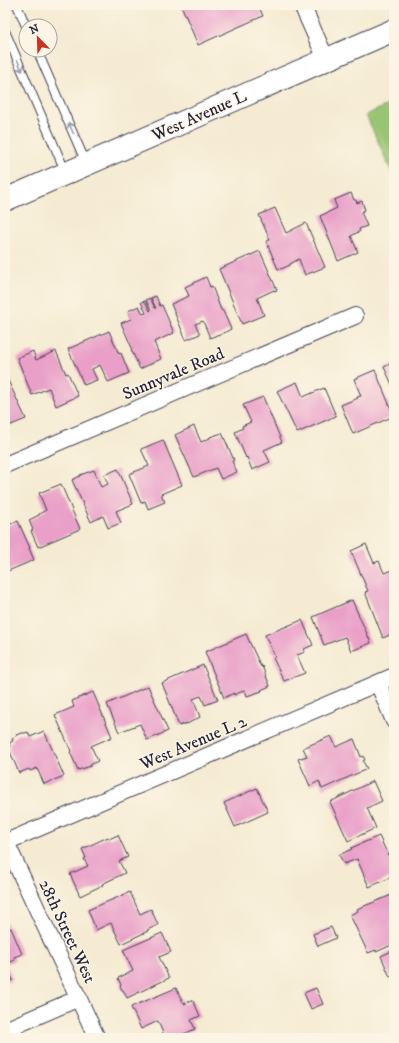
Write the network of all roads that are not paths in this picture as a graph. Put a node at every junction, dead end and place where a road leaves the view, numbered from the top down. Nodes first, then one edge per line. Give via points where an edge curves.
1 (16, 5) edge
2 (302, 5) edge
3 (22, 18) edge
4 (394, 30) edge
5 (5, 31) edge
6 (41, 58) edge
7 (326, 59) junction
8 (87, 164) junction
9 (66, 173) junction
10 (5, 200) edge
11 (355, 316) dead end
12 (5, 465) edge
13 (394, 676) edge
14 (378, 684) junction
15 (394, 721) edge
16 (6, 841) edge
17 (79, 998) junction
18 (5, 1030) edge
19 (97, 1038) edge

1 - 3 lane
2 - 7 street
4 - 7 main road, West Avenue L
5 -> 9 lane
8 -> 6 lane
7 - 8 main road, West Avenue L
8 - 9 main road, West Avenue L
9 - 10 main road, West Avenue L
11 - 12 street, Sunnyvale Road
13 - 14 street, West Avenue L 2
14 - 15 street
14 - 16 street, West Avenue L 2
16 - 17 street, 28th Street West
17 - 18 street
17 - 19 street, 28th Street West

